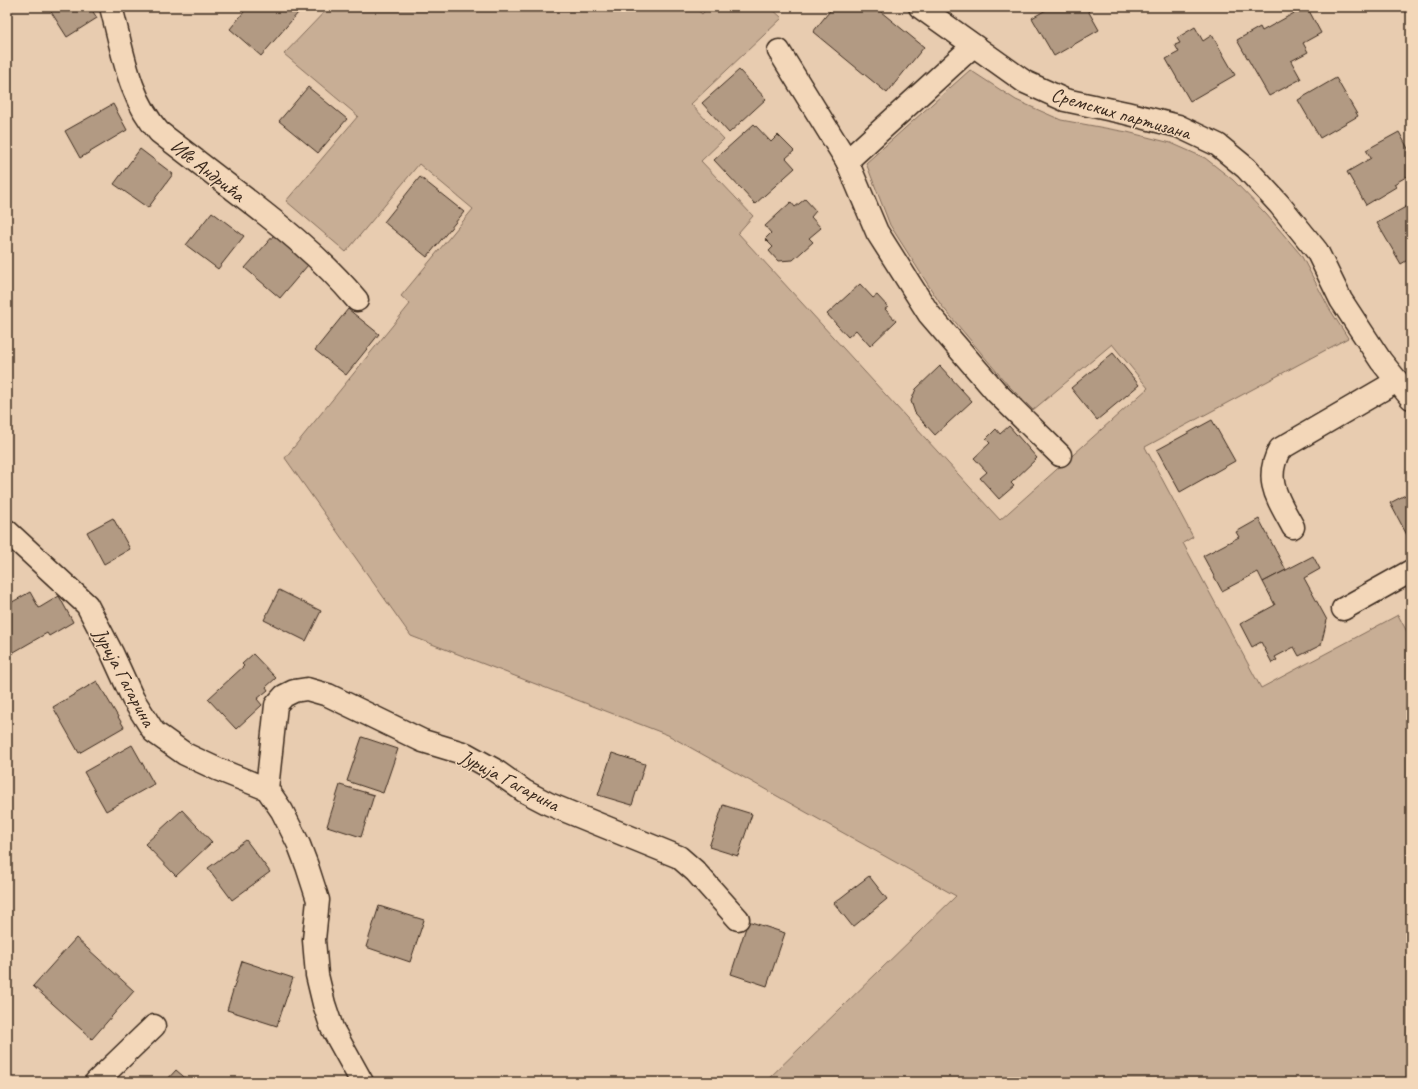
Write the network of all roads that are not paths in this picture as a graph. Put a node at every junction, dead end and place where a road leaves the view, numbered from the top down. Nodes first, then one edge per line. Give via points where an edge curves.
1 (111, 7) edge
2 (920, 7) edge
3 (973, 46) junction
4 (779, 51) dead end
5 (847, 161) junction
6 (357, 300) dead end
7 (1397, 380) junction
8 (1411, 398) edge
9 (1060, 455) dead end
10 (1293, 527) dead end
11 (7, 531) edge
12 (1411, 571) edge
13 (1343, 609) dead end
14 (268, 789) junction
15 (738, 919) dead end
16 (154, 1026) dead end
17 (96, 1082) edge
18 (362, 1082) edge

1 - 6 street, Иве Андрића via 126,70 134,92 151,123 312,252 341,280
2 - 3 street, Сремских партизана
3 - 5 street
3 - 7 street, Сремских партизана via 1025,82 1065,100 1178,126 1218,145 1246,168 1317,251 1341,300 1381,361
4 - 5 street
5 - 9 street via 877,232 929,314 997,393
7 - 8 street, Сремских партизана
7 - 10 street via 1280,449 1274,459 1271,474 1276,495
11 - 14 street, Јурија Гагарина via 87,605 133,699 154,732 184,754
12 - 13 street
14 - 15 street, Јурија Гагарина via 276,706 284,696 307,689 328,695 423,741 466,754 549,804 679,857 695,870
14 - 18 street via 299,845 318,900 314,940 317,975 324,1004 332,1028
16 - 17 street

